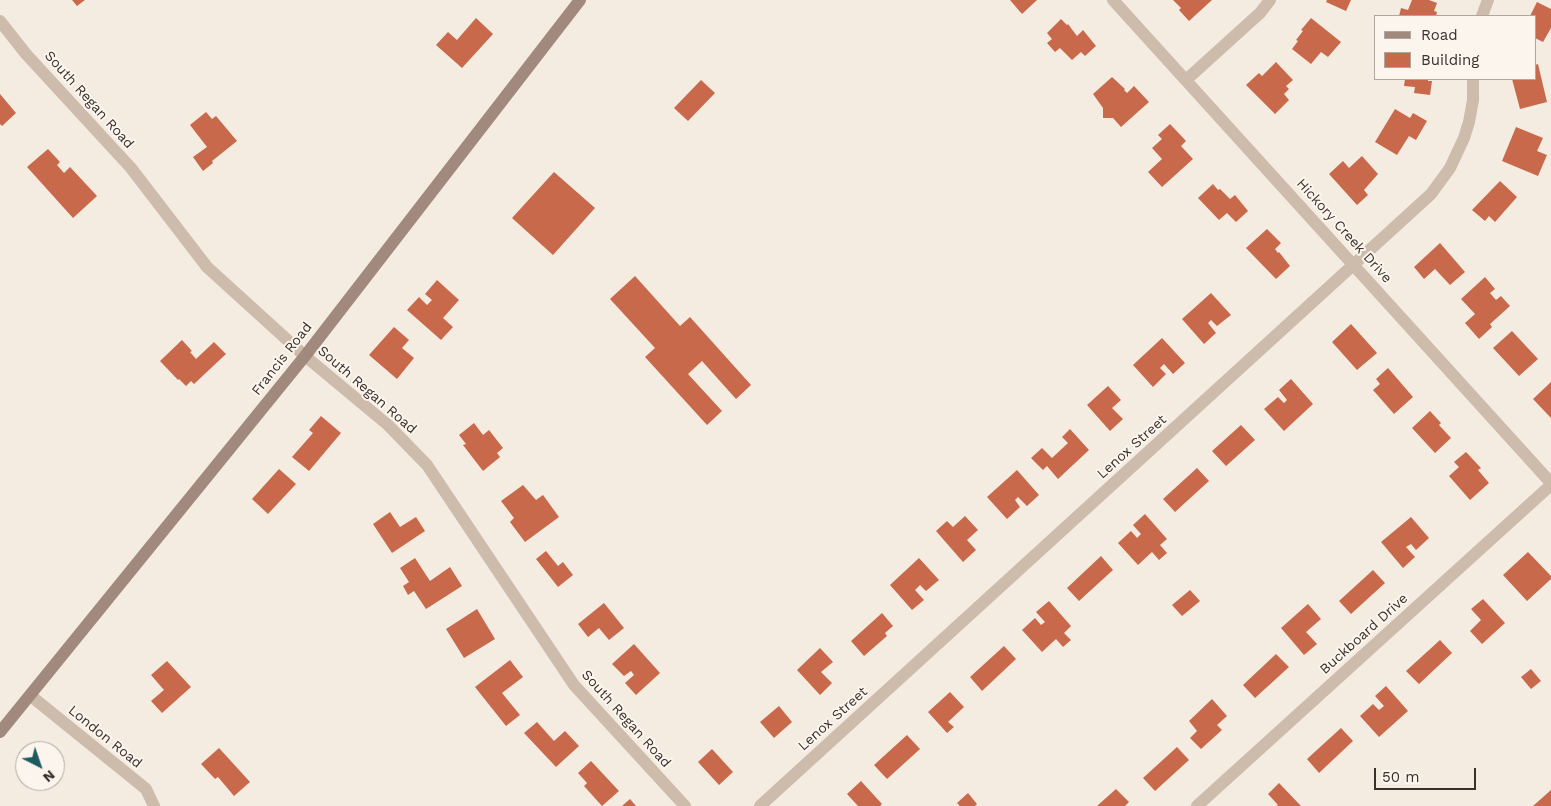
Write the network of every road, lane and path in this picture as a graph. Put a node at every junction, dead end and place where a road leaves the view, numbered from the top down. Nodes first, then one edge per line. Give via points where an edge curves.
1 (580, 0) edge
2 (1113, 0) edge
3 (1270, 0) edge
4 (1488, 0) edge
5 (1482, 15) edge
6 (0, 21) edge
7 (1186, 80) junction
8 (1473, 80) edge
9 (1354, 264) junction
10 (305, 356) junction
11 (1551, 484) edge
12 (31, 696) junction
13 (0, 732) edge
14 (154, 806) edge
15 (685, 806) edge
16 (760, 806) edge
17 (1197, 806) edge

1 - 10 street, Francis Road
2 - 7 street, Hickory Creek Drive
3 - 7 street
4 - 5 street
6 - 10 street, South Regan Road via 26,54 131,168 207,267
7 - 9 street, Hickory Creek Drive
8 - 9 street, Lenox Street via 1469,122 1450,168 1431,194
9 - 11 street, Hickory Creek Drive
9 - 16 street, Lenox Street
10 - 12 street, Francis Road
10 - 15 street, South Regan Road via 388,425 427,465 574,686
11 - 17 street, Buckboard Drive
12 - 13 street, Francis Road
12 - 14 street, London Road via 146,789

